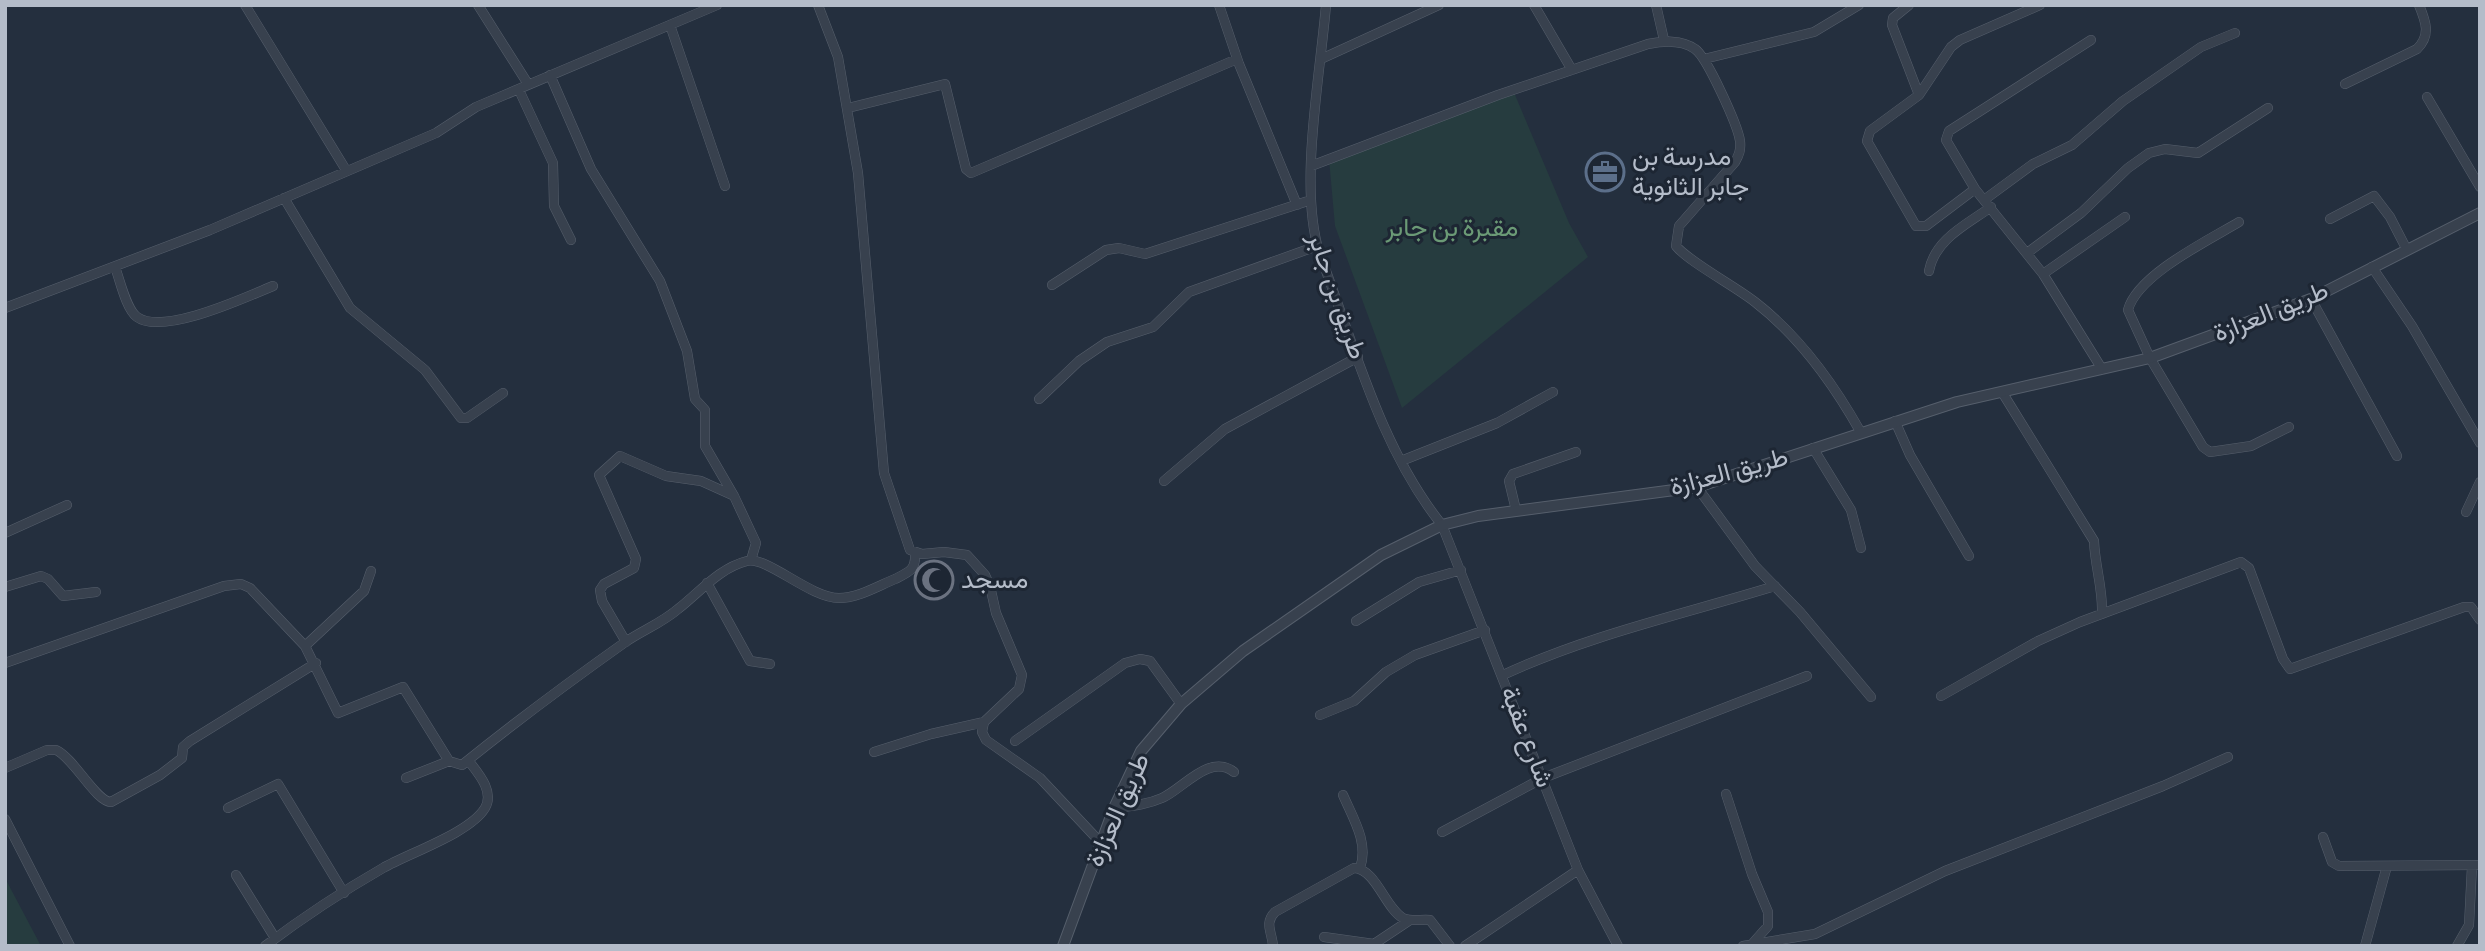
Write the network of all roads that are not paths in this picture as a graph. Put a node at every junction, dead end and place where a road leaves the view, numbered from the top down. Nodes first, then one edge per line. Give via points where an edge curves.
1 (246, 5) edge
2 (478, 5) edge
3 (717, 5) edge
4 (818, 5) edge
5 (1219, 5) edge
6 (1326, 5) edge
7 (1439, 5) edge
8 (1534, 5) edge
9 (1656, 5) edge
10 (1858, 5) edge
11 (1909, 5) edge
12 (2040, 5) edge
13 (2419, 5) edge
14 (670, 25) junction
15 (2235, 33) dead end
16 (1664, 40) junction
17 (2091, 40) dead end
18 (1237, 59) junction
19 (1321, 59) junction
20 (1704, 59) junction
21 (1572, 71) junction
22 (550, 75) junction
23 (2345, 84) dead end
24 (523, 87) junction
25 (1919, 95) junction
26 (2427, 97) dead end
27 (848, 108) junction
28 (2268, 108) dead end
29 (1311, 166) junction
30 (346, 170) junction
31 (725, 186) dead end
32 (2480, 187) edge
33 (1975, 189) junction
34 (284, 198) junction
35 (1311, 200) junction
36 (1988, 204) junction
37 (1297, 205) junction
38 (2480, 213) edge
39 (2126, 217) dead end
40 (2330, 219) dead end
41 (2238, 222) dead end
42 (571, 240) dead end
43 (1317, 246) junction
44 (2407, 250) junction
45 (2027, 253) junction
46 (115, 267) junction
47 (2372, 267) junction
48 (1929, 271) dead end
49 (2043, 274) junction
50 (1052, 285) dead end
51 (273, 286) dead end
52 (2311, 299) junction
53 (5, 308) edge
54 (1358, 357) junction
55 (2150, 358) junction
56 (2102, 369) junction
57 (1553, 392) dead end
58 (2002, 392) junction
59 (503, 393) dead end
60 (1039, 399) dead end
61 (1895, 421) junction
62 (2289, 427) dead end
63 (1860, 431) junction
64 (2480, 443) edge
65 (1813, 449) junction
66 (1576, 452) dead end
67 (2397, 456) dead end
68 (1401, 461) junction
69 (1164, 481) dead end
70 (2480, 482) edge
71 (1696, 486) junction
72 (734, 496) junction
73 (67, 505) dead end
74 (1516, 510) junction
75 (2466, 512) dead end
76 (1443, 525) junction
77 (5, 533) edge
78 (1861, 548) dead end
79 (915, 554) junction
80 (1969, 556) dead end
81 (751, 560) junction
82 (1461, 570) junction
83 (371, 571) dead end
84 (707, 583) junction
85 (1775, 586) junction
86 (5, 587) edge
87 (96, 592) dead end
88 (2102, 614) junction
89 (2480, 620) edge
90 (1356, 621) dead end
91 (1485, 629) junction
92 (626, 642) junction
93 (305, 646) junction
94 (5, 663) edge
95 (316, 663) junction
96 (770, 664) dead end
97 (1503, 675) junction
98 (1807, 676) dead end
99 (1941, 696) dead end
100 (1871, 697) dead end
101 (1181, 704) junction
102 (1320, 715) dead end
103 (984, 722) junction
104 (1015, 741) dead end
105 (874, 752) dead end
106 (2228, 757) dead end
107 (468, 760) junction
108 (449, 761) junction
109 (5, 768) edge
110 (1234, 772) dead end
111 (405, 778) dead end
112 (1543, 778) junction
113 (1343, 794) dead end
114 (1726, 794) dead end
115 (228, 808) dead end
116 (1114, 808) junction
117 (5, 819) edge
118 (1442, 832) dead end
119 (2323, 837) dead end
120 (1101, 843) junction
121 (2476, 865) edge
122 (2387, 866) junction
123 (1360, 868) junction
124 (1578, 870) junction
125 (236, 875) dead end
126 (344, 893) junction
127 (1410, 920) junction
128 (1324, 937) dead end
129 (275, 938) junction
130 (1274, 944) edge
131 (1748, 944) edge
132 (70, 946) edge
133 (265, 946) edge
134 (1063, 946) edge
135 (1450, 946) edge
136 (1465, 946) edge
137 (1618, 946) edge
138 (2365, 946) edge
139 (2457, 946) edge

1 - 30 street
2 - 24 street
3 - 14 street
4 - 27 street via 838,57
5 - 18 street
6 - 19 street, طريق بن جابر
7 - 19 street
8 - 21 street
9 - 16 street
10 - 20 street via 1814,32
11 - 25 street via 1892,25
12 - 25 street via 1960,40
13 - 23 street via 2426,22 2417,49
14 - 22 street
14 - 31 street
15 - 36 street via 2190,54 2123,101 2072,145 2033,164
16 - 20 street via 1695,49
16 - 21 street
17 - 33 street via 1949,131 1948,145
18 - 27 street via 971,173 965,169 945,84
18 - 37 street
19 - 29 street, طريق بن جابر
20 - 63 street via 1740,139 1740,152 1679,226 1676,246 1758,303 1798,343 1825,374
21 - 29 street
22 - 24 street
22 - 72 street via 592,169 660,281 687,351 695,399 705,410 705,446
24 - 30 street via 476,107 436,133
24 - 42 street via 553,163 554,206
25 - 33 street via 1867,136 1912,221 1926,226
26 - 32 street
27 - 79 street via 858,173 884,473
28 - 45 street via 2198,153 2165,149 2149,153
29 - 35 street, طريق بن جابر
30 - 34 street
33 - 36 street
34 - 46 street
34 - 59 street via 353,312 425,370 461,418
35 - 37 street
35 - 43 street, طريق بن جابر
36 - 45 street
36 - 48 street via 1939,245
37 - 50 street via 1145,254 1106,250
38 - 44 street, طريق العزازة
39 - 49 street
40 - 44 street via 2374,197
41 - 55 street via 2160,272 2131,300 2131,319
43 - 54 street, طريق بن جابر
43 - 60 street via 1189,292 1160,323 1107,342
44 - 47 street, طريق العزازة
45 - 49 street
46 - 51 street via 134,314 144,320 190,319
46 - 53 street
47 - 52 street, طريق العزازة
47 - 64 street
49 - 56 street
52 - 55 street, طريق العزازة
52 - 67 street
54 - 68 street, طريق بن جابر
54 - 69 street via 1225,429
55 - 56 street, طريق العزازة
55 - 62 street via 2210,452 2251,446
56 - 58 street, طريق العزازة
57 - 68 street via 1497,423
58 - 61 street, طريق العزازة
58 - 88 street via 2094,541 2103,587
61 - 63 street, طريق العزازة
61 - 80 street
63 - 65 street, طريق العزازة
65 - 71 street, طريق العزازة
65 - 78 street via 1851,510
66 - 74 street via 1513,474 1509,481
68 - 76 street, طريق بن جابر via 1420,497
70 - 75 street
71 - 74 street, طريق العزازة
71 - 85 street via 1733,539
72 - 81 street via 756,543
72 - 92 street via 701,481 666,476 620,456 598,475 636,559 634,568 600,590
73 - 77 street
74 - 76 street, طريق العزازة
76 - 82 street, شارع عقبة
76 - 101 street, طريق العزازة via 1381,555 1242,651
79 - 81 street via 911,572 867,592 838,598 797,584
79 - 103 street via 967,555 990,586 1021,676 1019,689
81 - 84 street
82 - 90 street via 1419,582
82 - 91 street, شارع عقبة
83 - 93 street via 364,591
84 - 92 street via 677,610
84 - 96 street via 750,661
85 - 97 street via 1590,640
85 - 100 street
86 - 87 street via 41,576 63,596
88 - 89 street via 2241,562 2249,568 2290,669 2464,607 2471,607
88 - 99 street via 2038,641
91 - 97 street, شارع عقبة
91 - 102 street via 1415,655 1386,672 1354,701
92 - 107 street
93 - 94 street via 250,588 233,584
93 - 95 street
95 - 108 street via 338,713 403,687
95 - 109 street via 190,741 183,747 182,758 160,775 111,802 102,800 56,750
97 - 112 street, شارع عقبة
98 - 112 street
101 - 104 street via 1150,661 1140,659 1125,663
101 - 116 street, طريق العزازة via 1141,751
103 - 105 street
103 - 120 street via 982,732 991,746 1040,778
106 - 131 street via 1945,871 1815,934
107 - 108 street via 462,765
107 - 126 street via 483,780 488,796 485,807 451,833
108 - 111 street
110 - 116 street via 1214,766 1165,797
112 - 118 street
112 - 124 street, شارع عقبة
113 - 123 street via 1361,838 1364,855
114 - 131 street via 1768,912 1768,926
115 - 126 street via 278,784
116 - 120 street, طريق العزازة
117 - 132 street
119 - 122 street via 2332,862 2339,866
120 - 134 street, طريق العزازة
121 - 122 street
121 - 139 street via 2469,925
122 - 138 street
123 - 127 street via 1401,917
123 - 130 street via 1269,917
124 - 136 street
124 - 137 street, شارع عقبة
125 - 129 street
126 - 129 street
127 - 128 street via 1374,944
127 - 135 street via 1430,920
129 - 133 street

